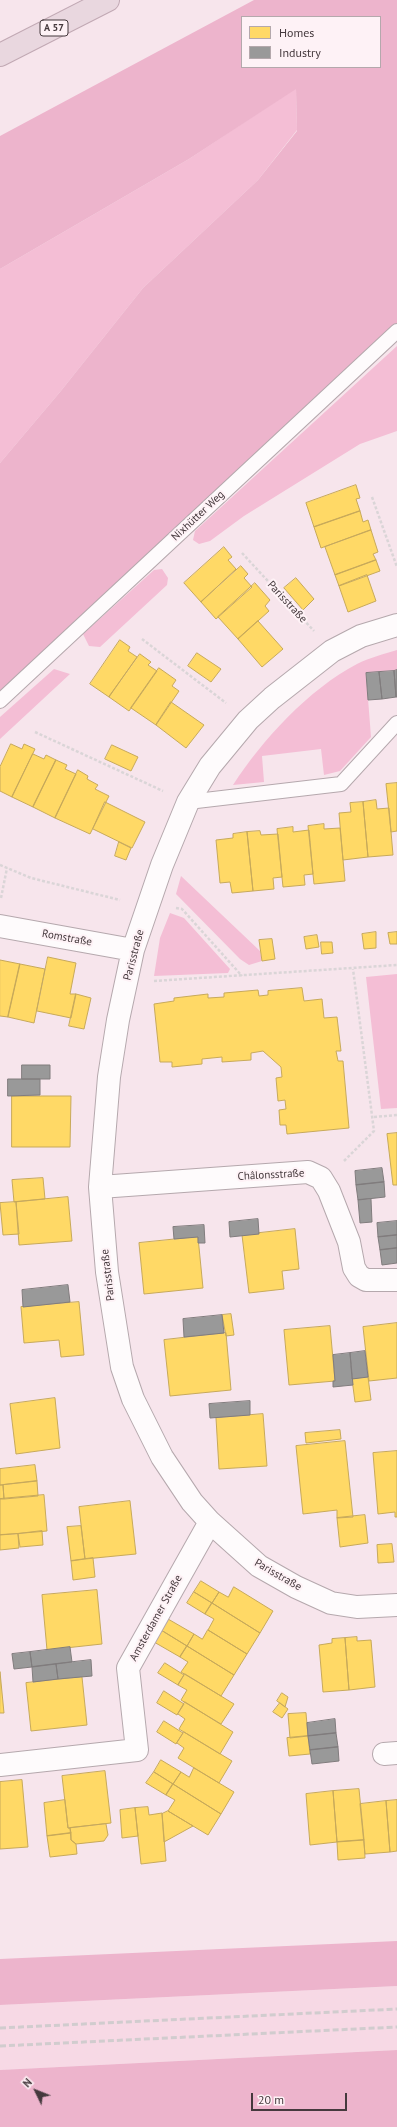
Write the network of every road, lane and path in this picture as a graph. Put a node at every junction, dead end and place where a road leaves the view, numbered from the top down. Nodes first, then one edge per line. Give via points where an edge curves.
1 (108, 0) edge
2 (0, 55) edge
3 (397, 331) edge
4 (372, 496) dead end
5 (242, 554) dead end
6 (397, 567) edge
7 (397, 625) edge
8 (142, 640) dead end
9 (332, 651) junction
10 (0, 701) edge
11 (248, 720) junction
12 (397, 723) edge
13 (35, 732) dead end
14 (188, 802) junction
15 (7, 868) dead end
16 (0, 904) edge
17 (0, 926) edge
18 (133, 950) junction
19 (397, 965) edge
20 (353, 968) junction
21 (126, 982) junction
22 (397, 1115) edge
23 (374, 1117) junction
24 (321, 1178) junction
25 (100, 1187) junction
26 (397, 1280) edge
27 (210, 1522) junction
28 (397, 1605) edge
29 (0, 1765) edge

1 - 2 highway, A 57
3 - 10 lane, Nixhütter Weg
4 - 6 path
5 - 9 path, Parisstraße
7 - 9 street, Parisstraße via 361,636
8 - 11 path
9 - 11 street, Parisstraße
11 - 14 street, Parisstraße via 210,766
12 - 14 lane via 340,784
13 - 14 path
14 - 18 street, Parisstraße via 162,865
15 - 16 path
17 - 18 street, Romstraße
18 - 21 street, Parisstraße
19 - 20 path
20 - 21 path
20 - 23 path
21 - 25 street, Parisstraße via 109,1077
22 - 23 path
23 - 24 path via 374,1131 347,1159
24 - 25 street, Châlonsstraße via 308,1172
24 - 26 street, Châlonsstraße via 329,1191 349,1242 358,1276 366,1280
25 - 27 street, Parisstraße via 107,1272 122,1367 133,1399 162,1457 192,1502
27 - 28 street, Parisstraße via 259,1566 324,1600 358,1607
27 - 29 street, Amsterdamer Straße via 128,1668 138,1750

